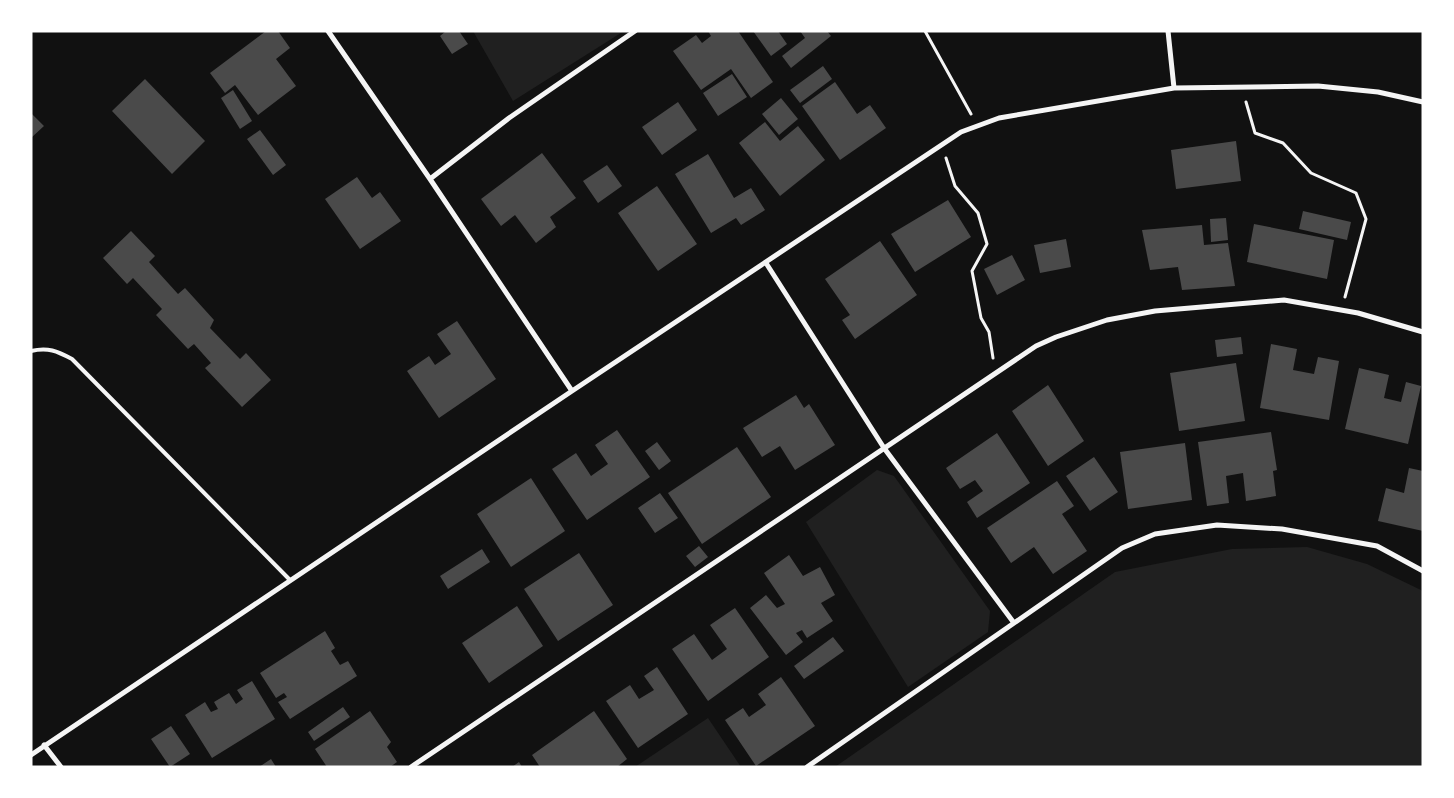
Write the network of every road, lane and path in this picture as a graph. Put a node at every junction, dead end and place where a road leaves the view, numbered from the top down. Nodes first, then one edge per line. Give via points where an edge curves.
1 (328, 31) edge
2 (635, 31) edge
3 (925, 31) edge
4 (1168, 31) edge
5 (1242, 87) junction
6 (1174, 88) junction
7 (1423, 102) edge
8 (978, 126) junction
9 (942, 146) junction
10 (430, 179) junction
11 (766, 263) junction
12 (1341, 310) junction
13 (1423, 332) edge
14 (31, 351) edge
15 (996, 373) junction
16 (572, 391) junction
17 (884, 448) junction
18 (1423, 570) edge
19 (290, 580) junction
20 (1014, 622) junction
21 (44, 745) junction
22 (31, 755) edge
23 (61, 767) edge
24 (411, 767) edge
25 (807, 767) edge

1 - 10 street
2 - 10 street via 509,118
3 - 8 path
4 - 6 street
5 - 6 street
5 - 7 street via 1318,86 1378,92
5 - 12 path via 1255,133 1283,143 1311,173 1356,192 1366,219
6 - 8 street via 999,118
8 - 9 street via 961,132
9 - 11 street
9 - 15 path via 955,186 978,213 988,244 972,271 981,318 989,332
10 - 16 street
11 - 16 street
11 - 17 street
12 - 13 street
12 - 15 street via 1284,300 1155,311 1107,320 1056,337 1036,346
14 - 19 lane via 46,348 72,358
15 - 17 street
16 - 19 street
17 - 20 street
17 - 24 street
18 - 20 street via 1377,546 1282,529 1217,525 1155,534 1122,548
19 - 21 street
20 - 25 street
21 - 22 street
21 - 23 street

